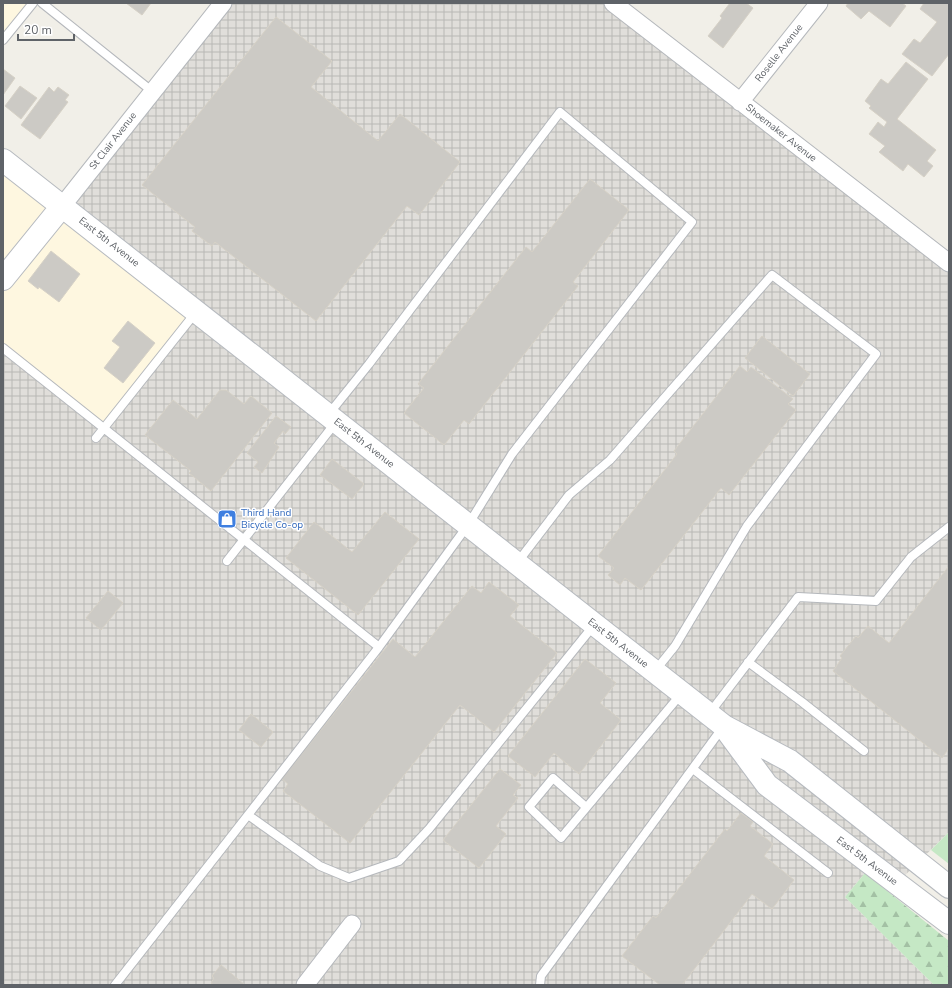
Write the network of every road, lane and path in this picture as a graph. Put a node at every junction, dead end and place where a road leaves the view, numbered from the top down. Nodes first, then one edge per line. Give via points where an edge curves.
1 (33, 3) edge
2 (42, 3) edge
3 (223, 3) edge
4 (613, 3) edge
5 (819, 3) edge
6 (3, 40) edge
7 (153, 92) junction
8 (740, 102) junction
9 (3, 160) edge
10 (62, 205) junction
11 (949, 263) edge
12 (3, 279) edge
13 (196, 311) junction
14 (3, 348) edge
15 (332, 418) junction
16 (104, 428) junction
17 (96, 438) dead end
18 (468, 525) junction
19 (949, 527) edge
20 (243, 539) junction
21 (227, 561) dead end
22 (517, 563) junction
23 (594, 624) junction
24 (379, 647) junction
25 (748, 662) junction
26 (654, 672) junction
27 (682, 693) junction
28 (716, 720) junction
29 (864, 751) dead end
30 (693, 769) junction
31 (586, 807) junction
32 (248, 815) junction
33 (828, 873) dead end
34 (949, 887) edge
35 (949, 923) edge
36 (352, 924) dead end
37 (115, 985) edge
38 (305, 985) edge
39 (540, 985) edge

1 - 6 lane
2 - 7 lane
3 - 7 street, St Clair Avenue
4 - 8 street, Shoemaker Avenue
5 - 8 street, Roselle Avenue
7 - 10 street, St Clair Avenue
8 - 11 street, Shoemaker Avenue
9 - 10 main road, East 5th Avenue
10 - 12 main road, St Clair Avenue
10 - 13 main road, East 5th Avenue
13 - 15 main road, East 5th Avenue
13 - 16 lane
14 - 16 lane
15 - 18 main road, East 5th Avenue
15 - 18 lane via 560,112 692,222 512,454
15 - 20 lane
16 - 17 lane
16 - 20 lane
18 - 22 main road, East 5th Avenue
18 - 24 lane
19 - 25 lane via 911,557 876,601 798,597
20 - 21 lane
20 - 24 lane
22 - 23 main road, East 5th Avenue
22 - 26 lane via 570,495 610,460 772,275 876,354 747,526 675,646
23 - 26 main road, East 5th Avenue
23 - 32 lane via 429,830 399,860 349,878 320,866
24 - 32 lane
25 - 28 lane
25 - 29 lane
26 - 27 main road, East 5th Avenue
27 - 28 main road, East 5th Avenue
27 - 31 lane
28 - 30 lane
28 - 34 main road, East 5th Avenue via 790,761
28 - 35 main road, East 5th Avenue via 768,785
30 - 33 lane
30 - 39 lane via 541,976
31 - 31 lane via 561,838 529,807 553,778
32 - 37 lane
36 - 38 street

